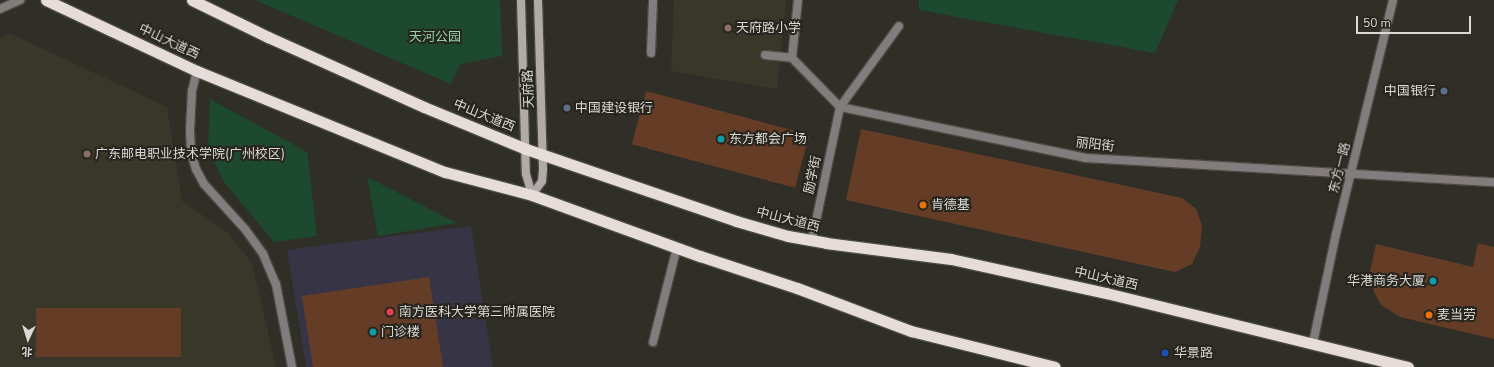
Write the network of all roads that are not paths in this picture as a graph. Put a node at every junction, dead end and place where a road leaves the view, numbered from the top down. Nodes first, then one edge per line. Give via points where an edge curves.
1 (20, 0) edge
2 (46, 0) edge
3 (192, 0) edge
4 (521, 0) edge
5 (538, 0) edge
6 (653, 0) edge
7 (798, 0) edge
8 (1393, 0) edge
9 (0, 9) edge
10 (899, 26) dead end
11 (650, 53) dead end
12 (765, 55) dead end
13 (792, 58) junction
14 (196, 71) junction
15 (839, 112) junction
16 (526, 149) junction
17 (543, 155) junction
18 (1350, 174) junction
19 (1494, 182) edge
20 (532, 195) junction
21 (812, 240) junction
22 (677, 247) junction
23 (653, 342) dead end
24 (1313, 343) junction
25 (292, 367) edge
26 (1055, 367) edge
27 (1408, 367) edge

1 - 9 street
2 - 14 highway, 中山大道西
3 - 16 highway, 中山大道西 via 424,107
4 - 16 main road, 天府路
5 - 17 main road, 天府路
6 - 11 street
7 - 13 street
8 - 18 street, 东方一路
10 - 15 street
12 - 13 street
13 - 15 street
14 - 20 highway, 中山大道西 via 445,172
14 - 25 street via 190,131 191,152 196,169 204,184 245,229 263,254 276,284
15 - 18 street, 丽阳街 via 1086,158
15 - 21 street, 励学街
16 - 17 highway, 中山大道西
16 - 20 main road, 天府路 via 526,174
17 - 20 main road, 天府路 via 542,181
17 - 21 highway, 中山大道西 via 736,221
18 - 19 street, 丽阳街
18 - 24 street, 东方一路
20 - 22 highway, 中山大道西
21 - 24 highway, 中山大道西 via 951,259
22 - 23 street
22 - 26 highway, 中山大道西 via 911,331
24 - 27 highway, 中山大道西

